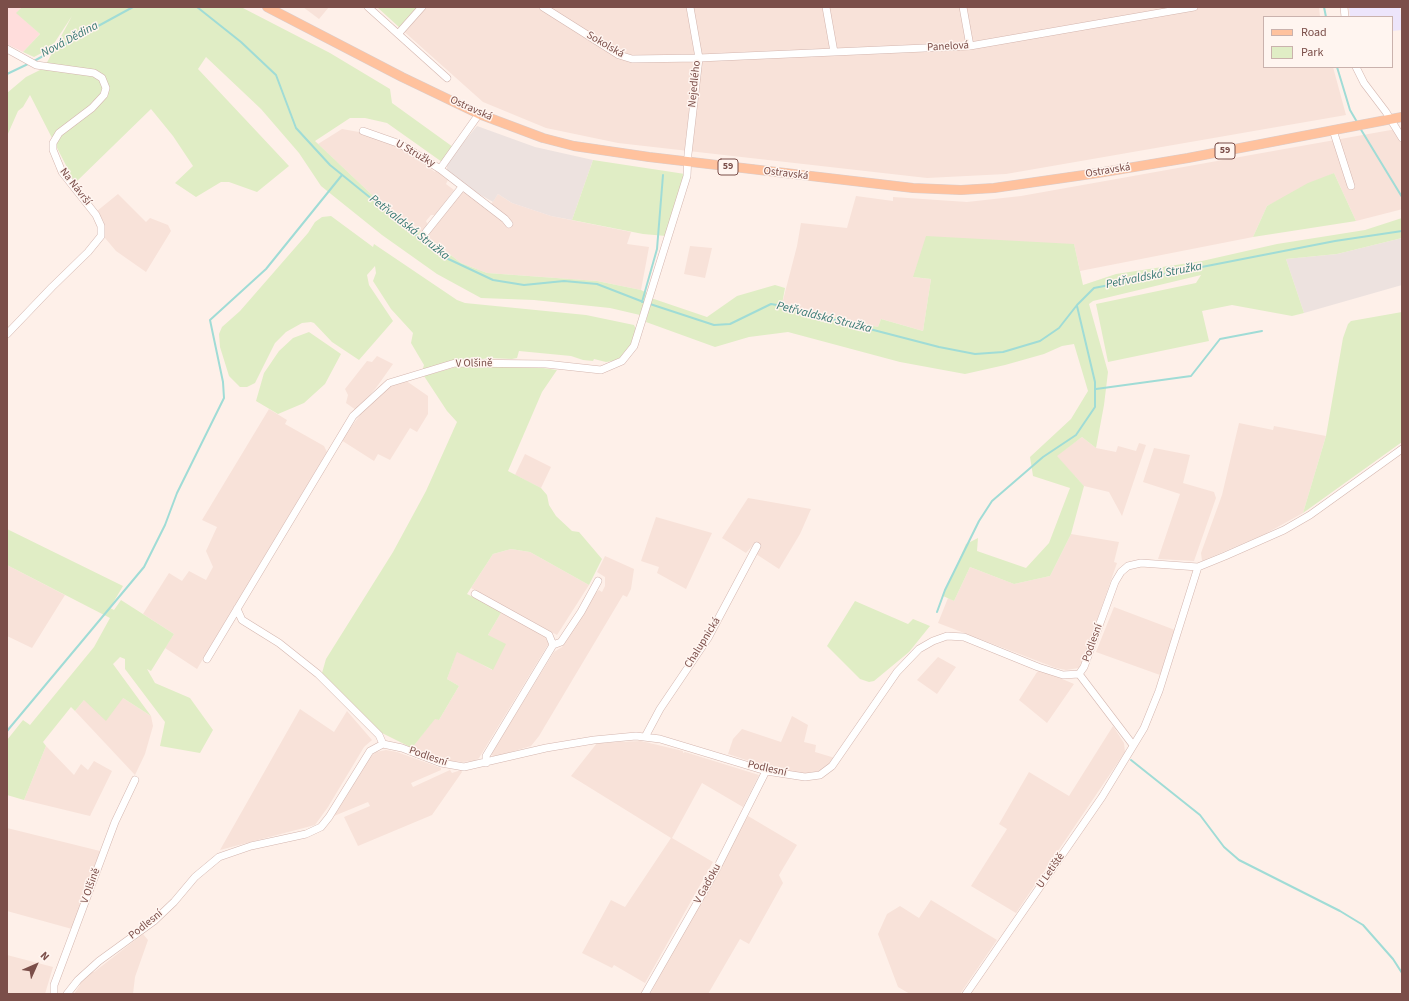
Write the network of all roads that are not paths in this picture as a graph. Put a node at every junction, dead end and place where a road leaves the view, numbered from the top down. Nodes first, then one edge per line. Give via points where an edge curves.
1 (267, 7) edge
2 (368, 7) edge
3 (422, 7) edge
4 (543, 7) edge
5 (690, 7) edge
6 (826, 7) edge
7 (963, 7) edge
8 (1194, 7) edge
9 (398, 34) junction
10 (970, 46) junction
11 (7, 49) edge
12 (834, 52) junction
13 (699, 58) junction
14 (1356, 68) edge
15 (447, 78) dead end
16 (479, 114) junction
17 (1402, 117) edge
18 (1391, 119) junction
19 (1333, 130) junction
20 (363, 131) dead end
21 (1402, 138) edge
22 (689, 162) junction
23 (440, 169) junction
24 (1351, 186) dead end
25 (462, 187) junction
26 (509, 224) dead end
27 (426, 232) dead end
28 (7, 334) edge
29 (1402, 449) edge
30 (757, 546) dead end
31 (1198, 568) junction
32 (598, 581) dead end
33 (475, 594) dead end
34 (237, 609) junction
35 (552, 645) junction
36 (207, 659) dead end
37 (1079, 674) junction
38 (645, 737) junction
39 (383, 744) junction
40 (1133, 745) junction
41 (486, 763) junction
42 (766, 771) junction
43 (135, 780) dead end
44 (54, 994) edge
45 (67, 994) edge
46 (645, 994) edge
47 (966, 994) edge

1 - 16 main road, Ostravská / 59
2 - 9 street
3 - 9 street
4 - 13 street, Sokolská via 619,55 632,59
5 - 13 street, Nejedlého
6 - 12 street
7 - 10 street
8 - 10 street, Panelová
9 - 15 street
10 - 12 street, Panelová
11 - 28 street, Na Návrší via 36,65 94,73 102,78 106,88 104,95 92,108 59,133 53,143 53,150 62,172 96,215 101,236
12 - 13 street, Panelová
13 - 22 street, Nejedlého
14 - 18 street via 1364,83
16 - 22 main road, Ostravská / 59 via 543,138 574,146
16 - 23 street
17 - 18 main road, Ostravská
18 - 19 main road, Ostravská
18 - 21 street
19 - 22 main road, Ostravská / 59 via 1098,173 1002,187 961,190 913,188
19 - 24 street
20 - 23 street, U Stružky via 400,144
22 - 34 street, V Olšině via 687,176 634,346 622,361 601,370 546,364 455,363 389,382 353,416
23 - 25 street, U Stružky
25 - 26 street, U Stružky
25 - 27 street
29 - 31 street, Podlesní via 1310,515 1284,530
30 - 38 street, Chalupnická via 708,638 660,709
31 - 37 street, Podlesní via 1141,563 1128,566 1121,572
31 - 40 street, U Letiště via 1158,691 1144,728
32 - 35 street via 561,642
33 - 35 street via 550,635
34 - 36 street, V Olšině
34 - 39 street via 242,620 279,643 318,674 379,735
35 - 41 street via 486,756
37 - 40 street
37 - 42 street, Podlesní via 1063,675 964,637 947,636 920,649 897,672 832,766 820,775 805,777
38 - 41 street, Podlesní via 594,740 546,748
38 - 42 street, Podlesní via 660,739
39 - 41 street, Podlesní via 402,748 441,763 464,767
39 - 45 street, Podlesní via 370,751 321,827 306,834 219,856 195,877 154,921 99,961
40 - 47 street, U Letiště via 1102,797
42 - 46 street, V Gaďoku via 716,870
43 - 44 street, V Olšině via 115,822 54,985

